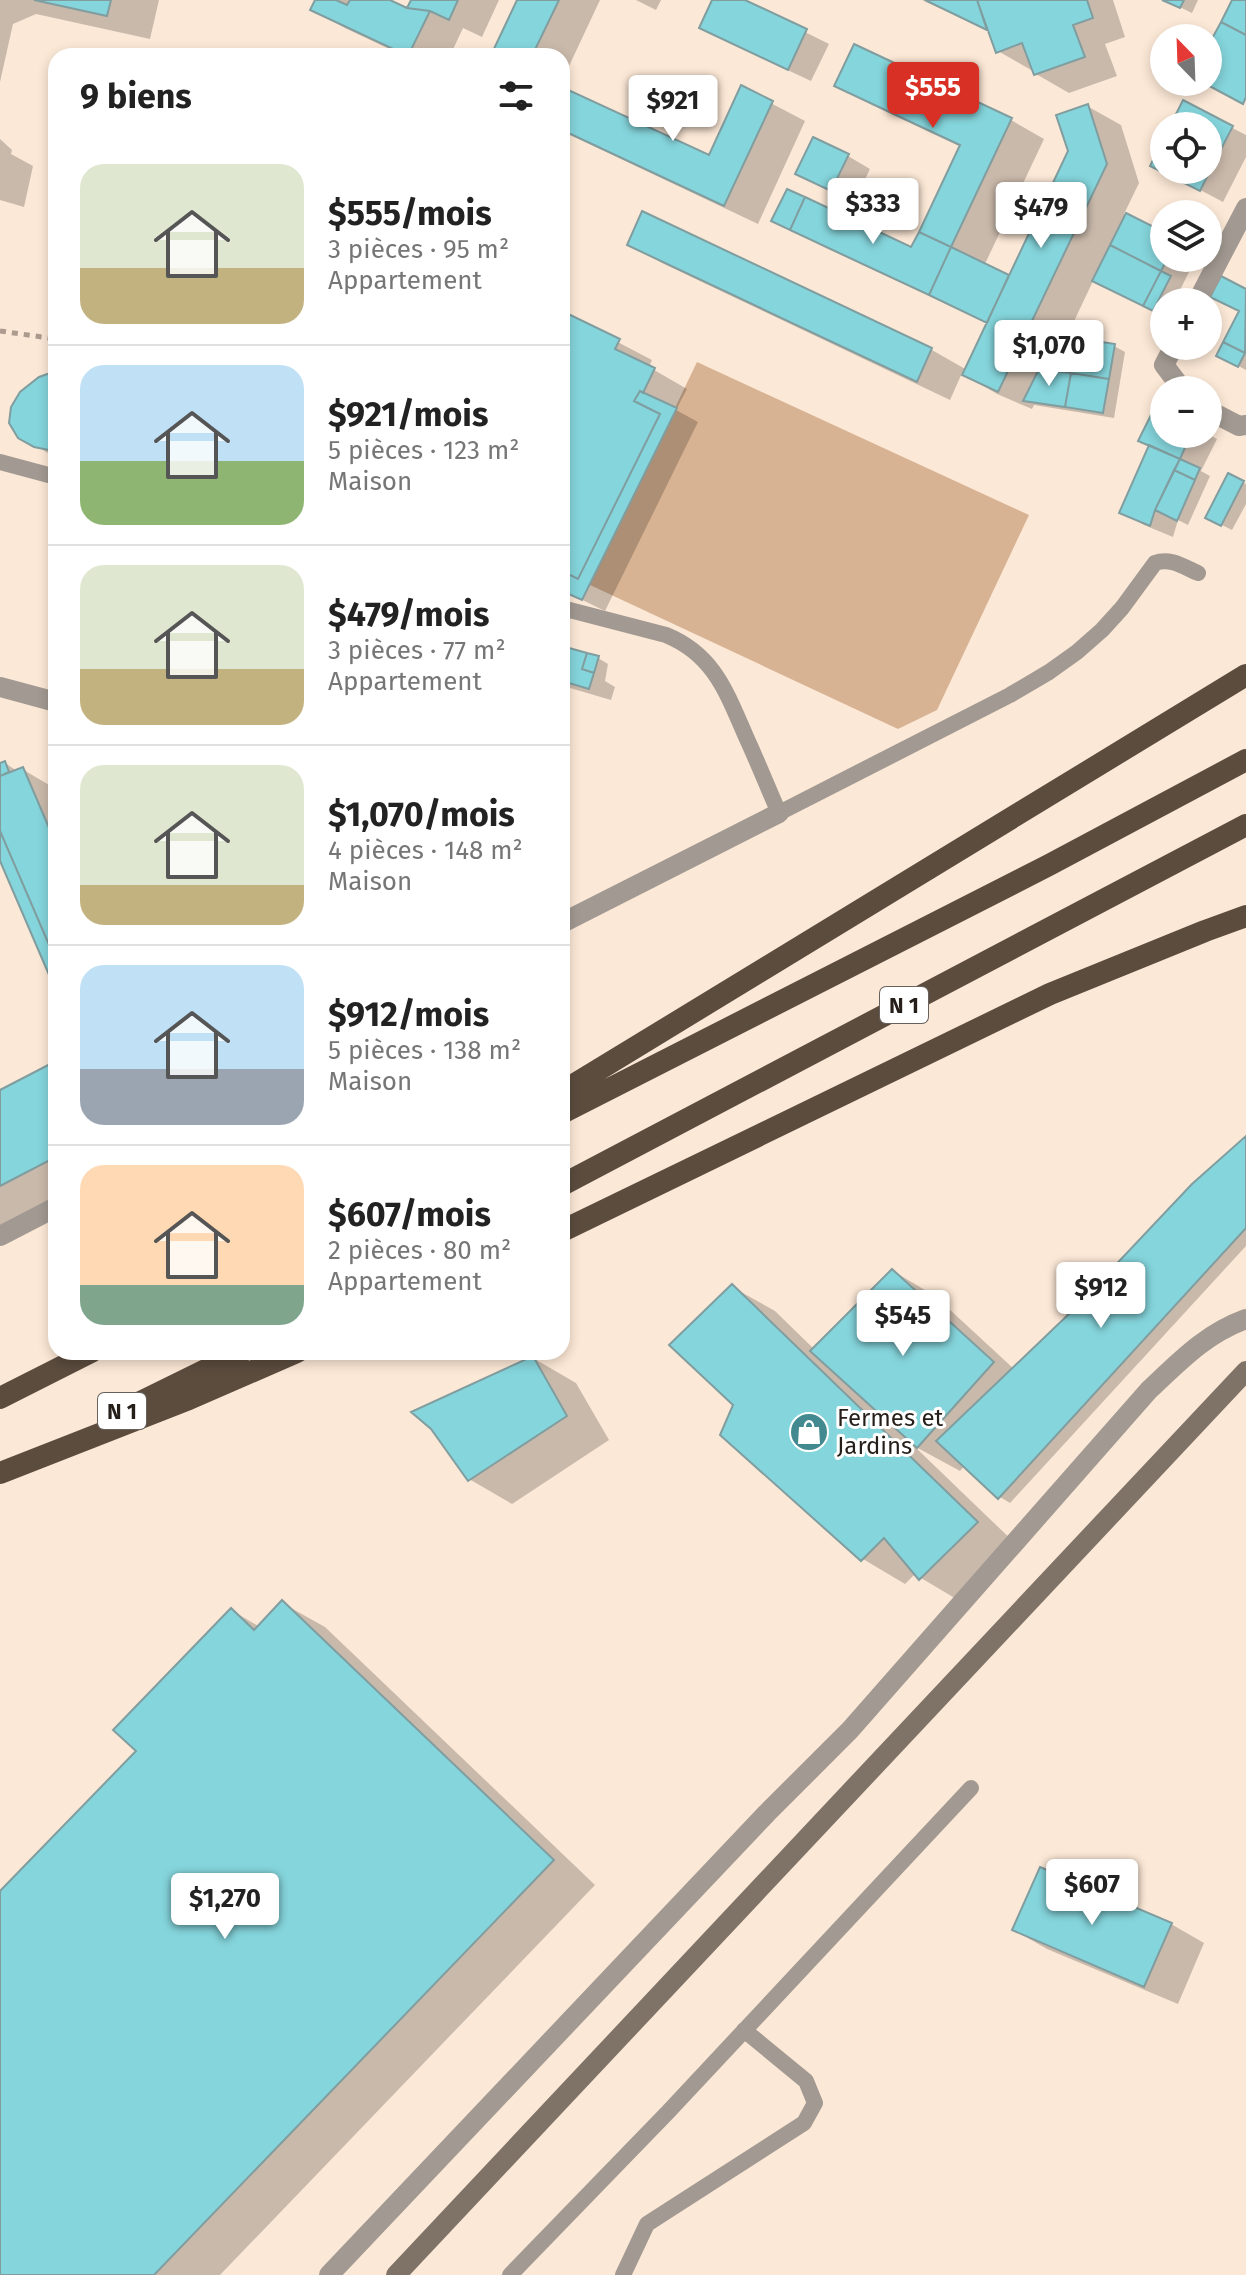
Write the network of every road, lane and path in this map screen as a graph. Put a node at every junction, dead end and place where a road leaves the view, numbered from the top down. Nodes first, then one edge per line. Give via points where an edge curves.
1 (1246, 208) edge
2 (1204, 288) edge
3 (0, 331) edge
4 (48, 338) edge
5 (1222, 417) edge
6 (1246, 425) edge
7 (0, 462) edge
8 (48, 475) edge
9 (1198, 573) dead end
10 (570, 610) edge
11 (1246, 675) edge
12 (0, 687) edge
13 (48, 700) edge
14 (1246, 760) edge
15 (779, 813) junction
16 (1246, 825) edge
17 (1246, 916) edge
18 (570, 919) edge
19 (570, 1087) edge
20 (570, 1109) edge
21 (570, 1181) edge
22 (48, 1211) edge
23 (570, 1227) edge
24 (0, 1236) edge
25 (1246, 1319) edge
26 (75, 1360) edge
27 (227, 1360) edge
28 (279, 1360) edge
29 (1246, 1371) edge
30 (0, 1398) edge
31 (0, 1470) edge
32 (971, 1788) dead end
33 (744, 2030) junction
34 (329, 2275) edge
35 (396, 2275) edge
36 (510, 2275) edge
37 (623, 2275) edge

1 - 2 street
3 - 4 path
5 - 6 street
7 - 8 lane
9 - 15 lane via 1171,561 1155,563 1102,630 1049,672
10 - 15 lane via 666,635 708,664 726,692
11 - 19 highway
12 - 13 street
14 - 20 highway, N 1
15 - 18 street
16 - 21 highway, N 1
17 - 23 highway via 1050,994
22 - 24 street
25 - 34 street via 1197,1344 1149,1390 850,1730
26 - 30 highway
27 - 31 highway, N 1
28 - 31 highway
29 - 35 main road
32 - 33 lane
33 - 36 lane
33 - 37 lane via 806,2081 815,2103 804,2123 647,2224

